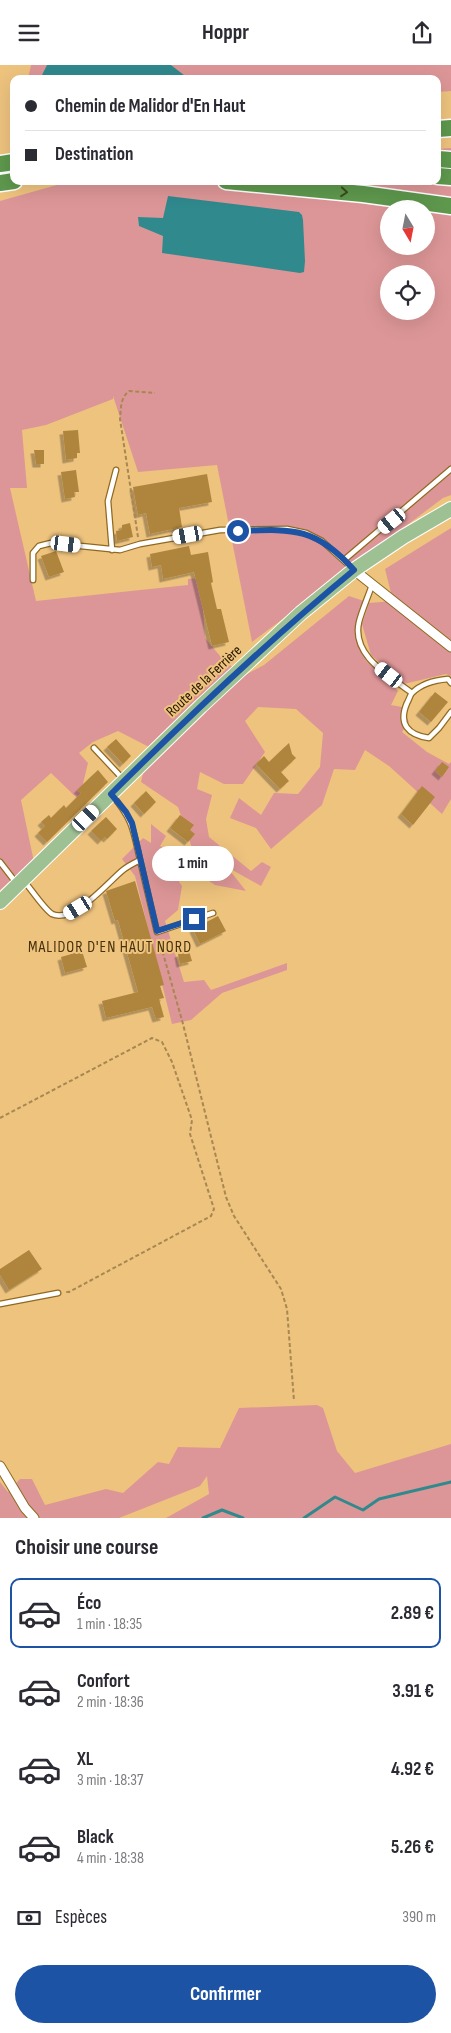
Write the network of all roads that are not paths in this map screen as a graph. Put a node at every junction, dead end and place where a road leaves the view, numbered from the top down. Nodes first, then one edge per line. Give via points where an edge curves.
1 (268, 185) edge
2 (451, 205) edge
3 (451, 469) edge
4 (116, 470) dead end
5 (451, 509) edge
6 (112, 550) junction
7 (349, 565) junction
8 (34, 580) dead end
9 (372, 584) junction
10 (451, 647) edge
11 (451, 683) edge
12 (412, 693) junction
13 (451, 712) edge
14 (94, 748) dead end
15 (124, 780) junction
16 (111, 794) junction
17 (140, 860) junction
18 (0, 863) edge
19 (20, 882) junction
20 (0, 902) edge
21 (213, 913) dead end
22 (58, 1293) road end
23 (0, 1304) edge
24 (0, 1466) edge
25 (34, 1518) edge

1 -> 2 highway
3 - 7 lane
4 - 6 lane via 108,501
5 - 7 main road, Route de la Ferrière
6 - 7 lane via 220,530 287,529 322,541
6 - 8 lane via 51,543 39,545 32,553
7 - 9 street
7 - 15 main road, Route de la Ferrière
9 - 10 street
9 - 12 lane via 358,624 360,642 367,658
11 - 12 lane via 448,679 434,680
12 - 13 lane via 404,721 409,731 417,736 429,738
14 - 15 lane
15 - 16 main road, Route de la Ferrière
16 - 17 lane via 132,823
16 - 19 main road, Route de la Ferrière
17 - 19 lane via 124,869 86,903 60,916 51,913
17 - 21 lane via 157,931
18 - 19 lane
19 - 20 main road, Route de la Ferrière
22 - 23 lane
24 - 25 street

